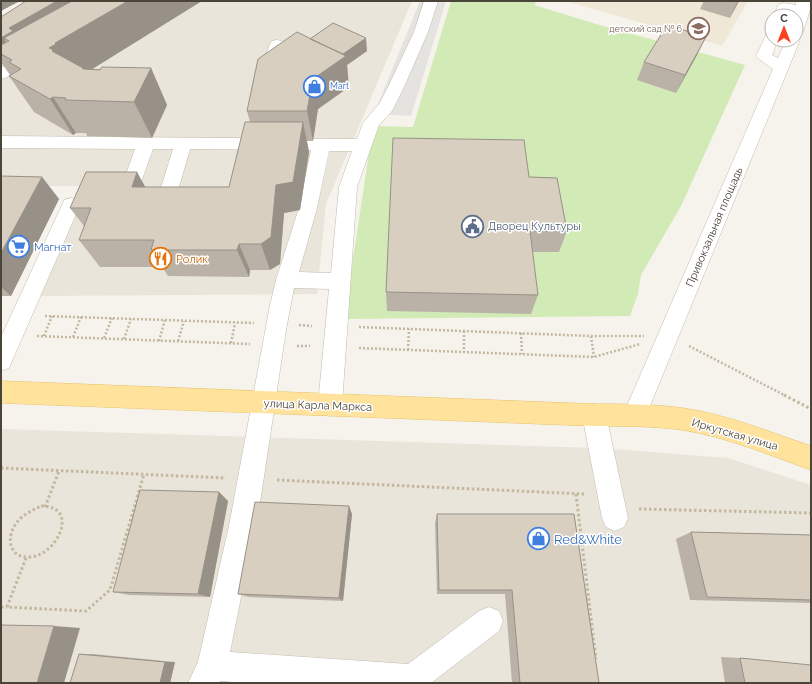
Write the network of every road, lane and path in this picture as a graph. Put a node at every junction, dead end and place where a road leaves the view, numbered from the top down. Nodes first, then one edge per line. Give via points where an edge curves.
1 (431, 1) edge
2 (803, 5) edge
3 (784, 8) edge
4 (277, 44) edge
5 (767, 48) edge
6 (789, 48) edge
7 (42, 50) edge
8 (781, 67) junction
9 (1, 74) edge
10 (262, 87) edge
11 (1, 142) edge
12 (146, 143) junction
13 (183, 144) junction
14 (321, 145) junction
15 (363, 145) junction
16 (130, 188) edge
17 (71, 205) edge
18 (193, 207) edge
19 (286, 280) junction
20 (340, 281) junction
21 (52, 316) dead end
22 (81, 317) dead end
23 (112, 318) dead end
24 (131, 319) dead end
25 (165, 320) dead end
26 (184, 321) dead end
27 (235, 323) dead end
28 (409, 329) dead end
29 (464, 331) dead end
30 (521, 333) dead end
31 (44, 336) dead end
32 (668, 336) junction
33 (73, 337) dead end
34 (104, 338) dead end
35 (124, 339) dead end
36 (159, 341) dead end
37 (178, 341) dead end
38 (231, 343) dead end
39 (408, 350) dead end
40 (464, 352) dead end
41 (522, 354) dead end
42 (1, 362) edge
43 (1, 392) edge
44 (263, 403) junction
45 (330, 405) junction
46 (811, 409) edge
47 (594, 415) junction
48 (634, 415) junction
49 (810, 455) edge
50 (1, 468) edge
51 (59, 471) junction
52 (144, 474) junction
53 (252, 479) junction
54 (576, 494) junction
55 (46, 507) junction
56 (612, 507) junction
57 (811, 513) edge
58 (26, 558) junction
59 (1, 607) edge
60 (7, 607) junction
61 (489, 621) dead end
62 (596, 660) edge
63 (208, 675) edge

1 - 15 street via 421,32 399,80 386,107 371,123
2 - 3 street
4 - 10 street
5 - 8 street via 764,56
6 - 8 street, Привокзальная площадь
7 - 9 street
8 - 32 street, Привокзальная площадь
11 - 12 street
12 - 13 street
12 - 16 street
13 - 14 street
13 - 18 street via 164,207
14 - 15 street
14 - 19 street via 308,208
15 - 20 street via 348,187
17 - 42 street
19 - 20 street
19 - 44 street
20 - 45 street
21 - 31 path
22 - 33 path
23 - 34 path
24 - 35 path
25 - 36 path
26 - 37 path
27 - 38 path
28 - 39 path
29 - 40 path
30 - 41 path
32 - 32 path via 652,336 590,336 594,357
32 - 46 path
32 - 48 street, Привокзальная площадь
43 - 44 main road, улица Карла Маркса
44 - 45 main road, улица Карла Маркса
44 - 53 street
45 - 47 main road, улица Карла Маркса
47 - 48 main road, улица Карла Маркса
47 - 56 street
48 - 49 main road, Иркутская улица via 690,421
50 - 51 path
51 - 52 path
51 - 55 path
52 - 53 path
52 - 60 path via 110,590 86,611
53 - 54 path
53 - 63 street
54 - 56 path
54 - 62 path
55 - 58 path via 41,506 28,512 16,522 10,535 11,548 19,556
55 - 58 path via 53,508 61,516 62,528 57,541 45,553
56 - 57 path
58 - 60 path
59 - 60 path
61 - 63 street via 412,679

